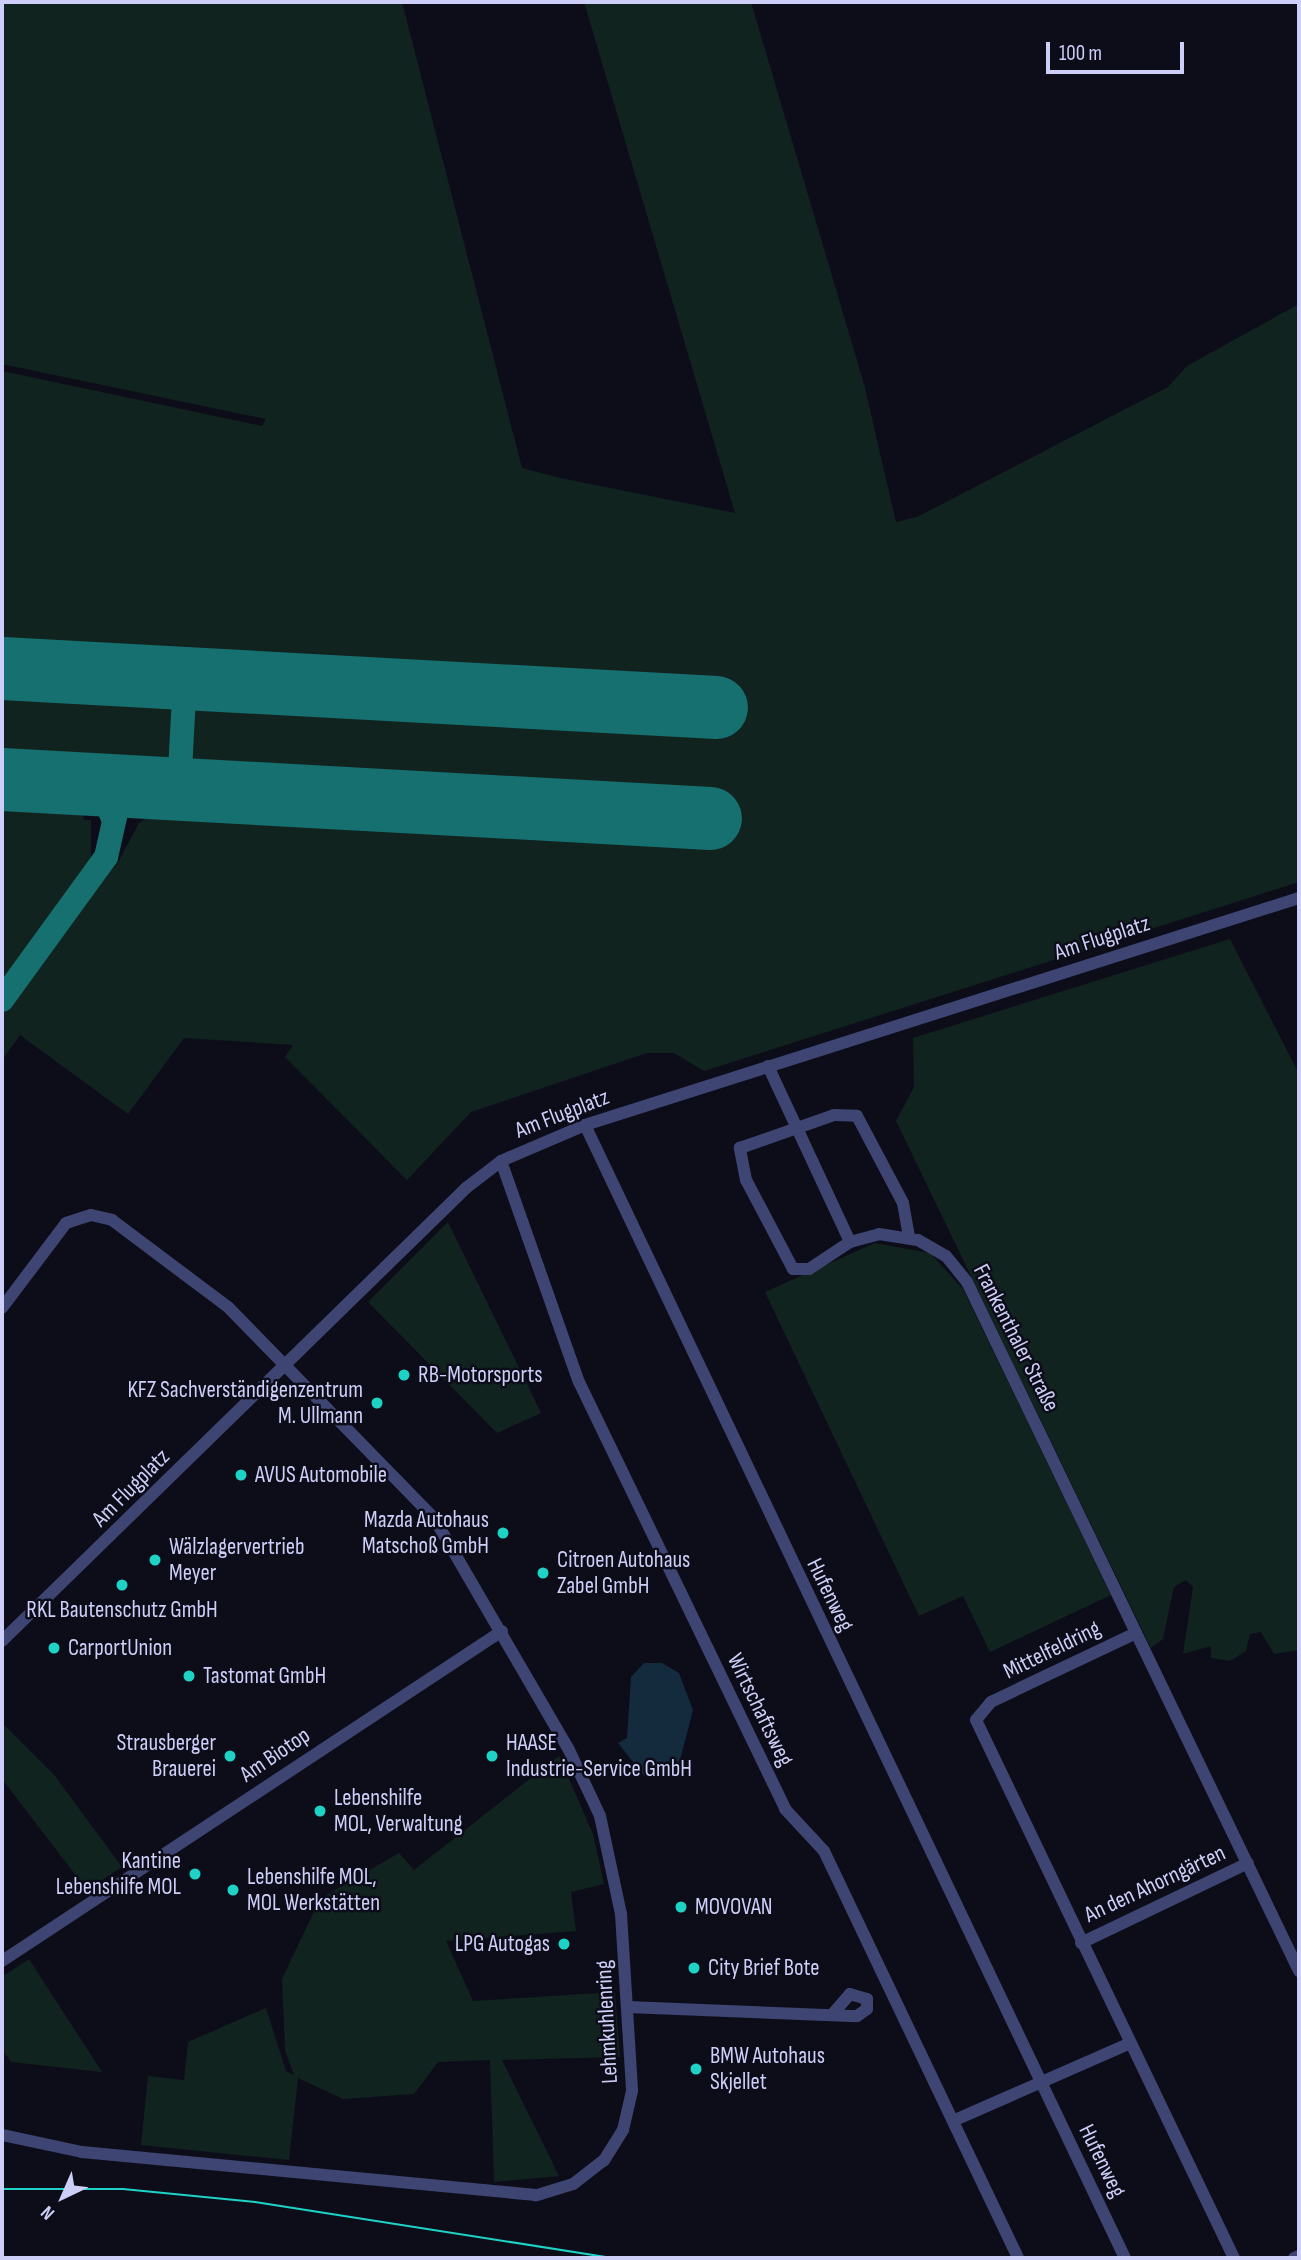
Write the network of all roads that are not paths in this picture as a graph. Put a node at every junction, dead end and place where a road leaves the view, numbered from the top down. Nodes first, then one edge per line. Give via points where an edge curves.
1 (1299, 898) edge
2 (768, 1066) junction
3 (584, 1125) junction
4 (796, 1128) junction
5 (501, 1161) junction
6 (909, 1237) junction
7 (850, 1242) junction
8 (2, 1308) edge
9 (286, 1365) junction
10 (502, 1631) junction
11 (1136, 1633) junction
12 (2, 1641) edge
13 (1248, 1863) junction
14 (1081, 1942) junction
15 (2, 1961) edge
16 (1299, 1971) edge
17 (628, 2007) junction
18 (832, 2015) dead end
19 (1130, 2043) junction
20 (1040, 2082) junction
21 (955, 2120) junction
22 (2, 2135) edge
23 (1299, 2256) edge
24 (1018, 2258) edge
25 (1125, 2258) edge
26 (1234, 2258) edge
27 (1293, 2258) edge

1 - 2 street, Am Flugplatz
2 - 3 street, Am Flugplatz
2 - 4 street
3 - 5 street, Am Flugplatz
3 - 20 street, Hufenweg
4 - 6 street via 834,1115 857,1116 903,1203
4 - 7 street
4 - 7 street via 740,1148 746,1180 793,1269 809,1269
5 - 9 street, Am Flugplatz via 466,1188
5 - 21 street, Wirtschaftsweg via 579,1382 785,1808 824,1851
6 - 7 street, Frankenthaler Straße via 879,1234
6 - 11 street, Frankenthaler Straße via 946,1256 967,1282
8 - 9 street, Lehmkuhlenring via 61,1228 97,1215 122,1226 196,1280
9 - 10 street, Lehmkuhlenring via 434,1518
9 - 12 street, Am Flugplatz
10 - 15 street, Am Biotop
10 - 17 street, Lehmkuhlenring via 600,1816 620,1898
11 - 13 street, Mittelfeldring
11 - 14 street, Mittelfeldring via 977,1714
13 - 14 street, An den Ahorngärten
13 - 16 street, Mittelfeldring
14 - 19 street, Mittelfeldring
17 - 18 street
17 - 22 street, Lehmkuhlenring via 632,2091 623,2130 593,2170 543,2194 510,2196 82,2152
19 - 20 street
19 - 26 street, Mittelfeldring
20 - 21 street
20 - 25 street, Hufenweg
21 - 24 street, Wirtschaftsweg
23 - 27 street

